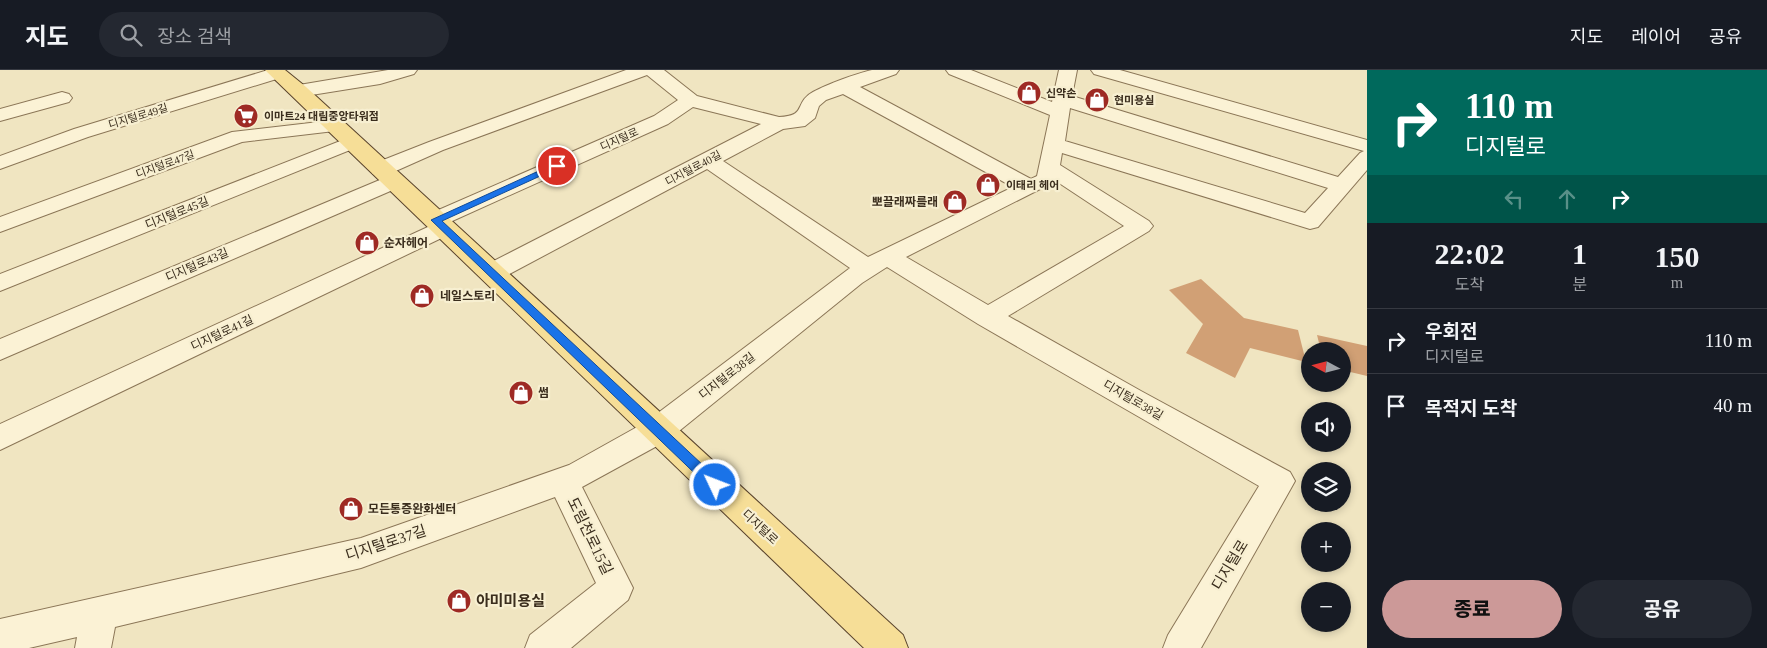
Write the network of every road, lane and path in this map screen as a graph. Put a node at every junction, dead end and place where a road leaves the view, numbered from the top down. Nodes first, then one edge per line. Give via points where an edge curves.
1 (240, 70) edge
2 (408, 70) edge
3 (643, 70) edge
4 (653, 70) edge
5 (890, 70) edge
6 (955, 70) edge
7 (1068, 70) edge
8 (1100, 70) edge
9 (275, 71) edge
10 (845, 87) junction
11 (299, 91) junction
12 (62, 98) dead end
13 (690, 100) junction
14 (1061, 105) junction
15 (0, 115) edge
16 (779, 123) junction
17 (345, 134) junction
18 (1367, 146) edge
19 (1051, 156) junction
20 (1367, 158) edge
21 (708, 160) junction
22 (0, 163) edge
23 (387, 175) junction
24 (1353, 180) edge
25 (1030, 187) junction
26 (440, 224) junction
27 (0, 225) edge
28 (877, 262) junction
29 (491, 273) junction
30 (0, 283) edge
31 (987, 316) junction
32 (0, 350) edge
33 (657, 431) junction
34 (0, 438) edge
35 (563, 480) junction
36 (1279, 481) joint
37 (100, 614) junction
38 (0, 638) edge
39 (93, 648) edge
40 (543, 648) edge
41 (890, 648) edge
42 (1181, 648) edge

1 - 9 street
2 - 11 street via 380,78
3 - 23 street via 436,146
4 - 13 street
5 - 10 street, 디지털로40길
6 - 14 street
7 - 14 street, 디지털로38길
8 - 18 street
9 - 11 main road, 디지털로
9 - 22 street, 디지털로49길 via 81,133
10 - 16 street, 디지털로40길 via 819,96 810,104 808,114 798,122
10 - 25 street
11 - 17 main road, 디지털로
12 - 15 street
13 - 16 street
13 - 26 street, 디지털로 via 661,120
14 - 19 street, 디지털로38길
14 - 24 street
16 - 21 street, 디지털로40길
17 - 23 main road, 디지털로
17 - 27 street, 디지털로47길 via 239,136
17 - 30 street, 디지털로45길
19 - 24 street via 1310,222
19 - 25 street, 디지털로38길 via 1047,179
19 - 31 street via 1141,226
20 - 24 street
21 - 28 street, 디지털로38길
21 - 29 street, 디지털로40길
23 - 26 main road, 디지털로
23 - 32 street, 디지털로43길
25 - 28 street, 디지털로38길
26 - 29 main road, 디지털로
26 - 34 street, 디지털로41길
28 - 31 street, 디지털로38길
28 - 33 street, 디지털로38길 via 852,277
29 - 33 main road, 디지털로
31 - 36 street, 디지털로38길
33 - 35 street, 디지털로37길 via 580,474
33 - 41 main road, 디지털로
35 - 37 street, 디지털로37길 via 361,553
35 - 40 street, 도림천로15길 via 616,588
36 - 42 street, 디지털로
37 - 38 street, 디지털로37길
37 - 39 street

